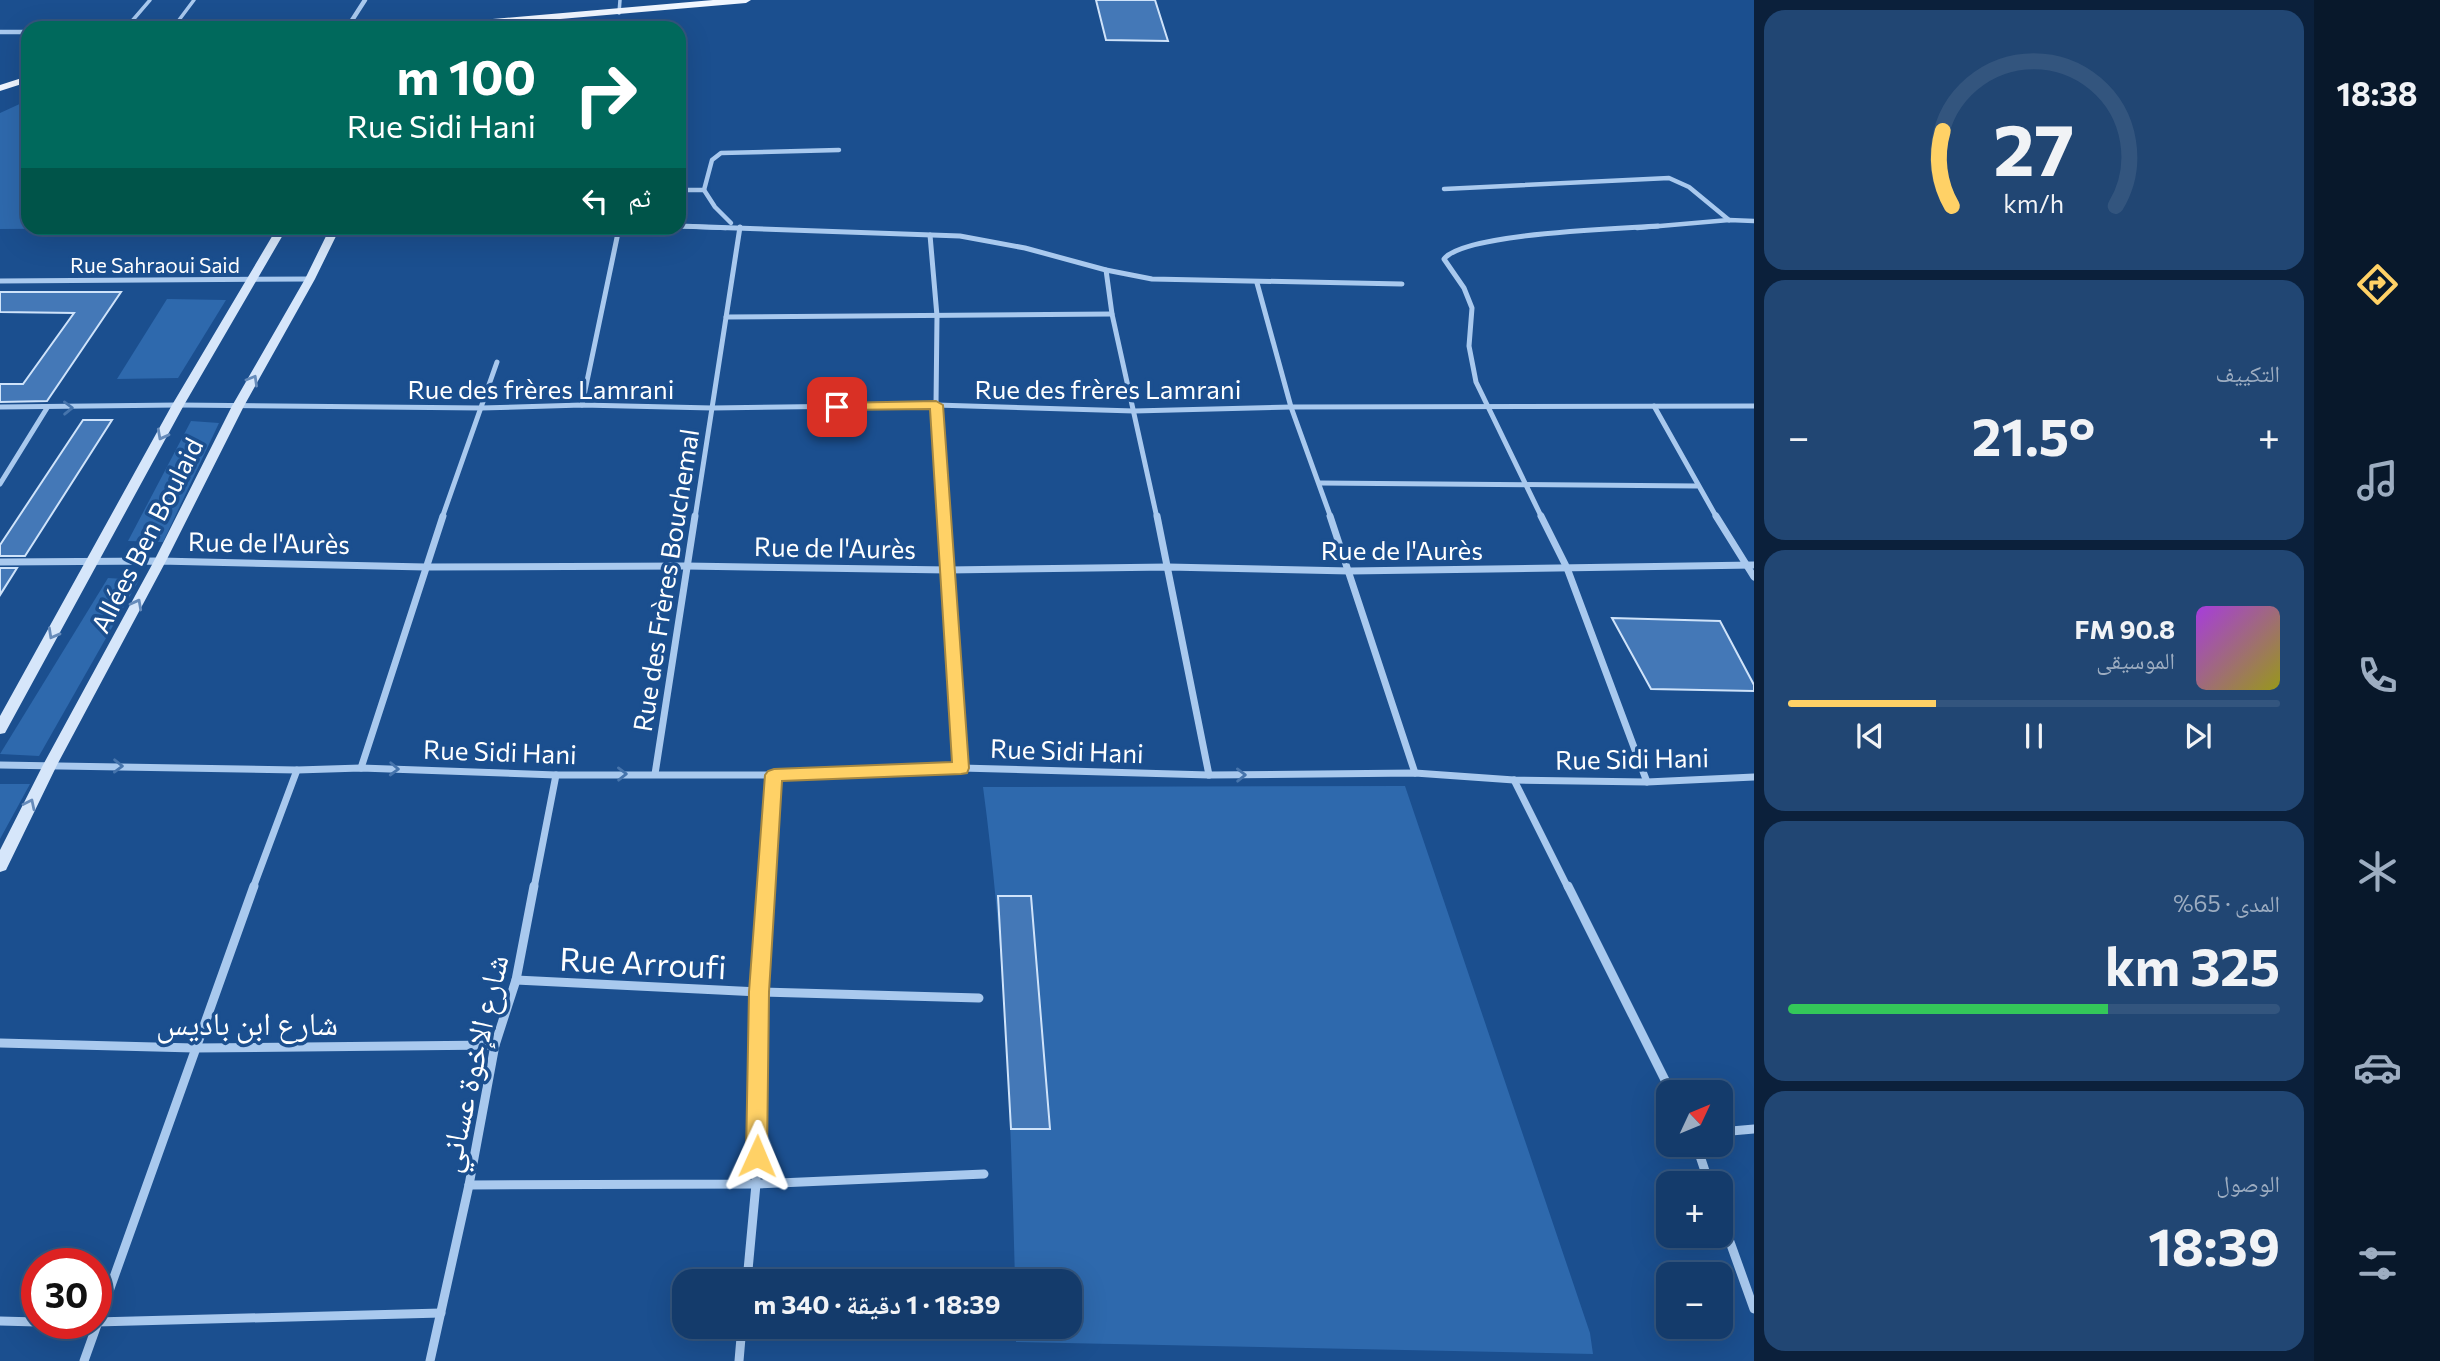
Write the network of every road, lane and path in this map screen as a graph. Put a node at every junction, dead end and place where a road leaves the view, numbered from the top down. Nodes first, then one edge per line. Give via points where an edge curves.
1 (150, 0) edge
2 (194, 0) edge
3 (365, 0) edge
4 (620, 0) edge
5 (746, 0) edge
6 (619, 13) junction
7 (132, 20) dead end
8 (178, 21) edge
9 (352, 21) edge
10 (526, 21) edge
11 (0, 32) edge
12 (21, 32) edge
13 (21, 81) edge
14 (0, 88) edge
15 (839, 150) dead end
16 (1444, 189) dead end
17 (686, 190) edge
18 (704, 190) junction
19 (1729, 220) junction
20 (1754, 221) edge
21 (731, 223) dead end
22 (686, 226) edge
23 (740, 227) junction
24 (278, 235) edge
25 (332, 235) edge
26 (618, 235) edge
27 (930, 235) junction
28 (1106, 270) junction
29 (250, 279) junction
30 (310, 279) junction
31 (0, 281) edge
32 (1256, 284) junction
33 (1402, 284) dead end
34 (1112, 314) junction
35 (937, 316) junction
36 (726, 317) junction
37 (497, 362) dead end
38 (178, 405) junction
39 (582, 405) junction
40 (936, 405) junction
41 (1654, 405) junction
42 (238, 406) junction
43 (1754, 406) edge
44 (0, 407) edge
45 (1291, 407) junction
46 (47, 408) junction
47 (481, 408) junction
48 (712, 408) junction
49 (1490, 408) junction
50 (1134, 411) junction
51 (1320, 483) junction
52 (0, 484) edge
53 (1524, 486) junction
54 (1697, 486) junction
55 (160, 561) junction
56 (0, 562) edge
57 (93, 562) junction
58 (1750, 565) edge
59 (425, 566) junction
60 (685, 566) junction
61 (1168, 567) junction
62 (1567, 568) junction
63 (948, 570) junction
64 (1350, 571) junction
65 (1754, 577) edge
66 (0, 729) edge
67 (0, 765) edge
68 (50, 765) junction
69 (361, 768) junction
70 (961, 768) junction
71 (298, 770) junction
72 (1415, 773) junction
73 (655, 774) junction
74 (556, 775) junction
75 (774, 775) junction
76 (1209, 775) junction
77 (1754, 777) edge
78 (1514, 780) junction
79 (1647, 782) junction
80 (0, 866) edge
81 (516, 981) junction
82 (759, 992) junction
83 (979, 998) dead end
84 (0, 1043) edge
85 (495, 1045) junction
86 (194, 1048) junction
87 (1665, 1080) edge
88 (1754, 1129) edge
89 (1733, 1131) edge
90 (984, 1174) dead end
91 (756, 1184) junction
92 (469, 1185) junction
93 (1732, 1248) edge
94 (748, 1269) edge
95 (112, 1280) edge
96 (1754, 1309) edge
97 (441, 1312) junction
98 (0, 1321) edge
99 (21, 1322) edge
100 (112, 1322) edge
101 (91, 1339) edge
102 (741, 1339) edge
103 (84, 1361) edge
104 (430, 1361) edge
105 (739, 1361) edge

1 - 7 lane
2 - 8 lane
3 - 9 street
4 - 6 lane
5 - 6 main road
6 - 10 main road
11 - 12 street
13 - 14 main road
15 - 18 street via 721,153 712,160
16 - 19 street via 1669,178 1689,187
17 - 18 street
18 - 21 street
19 - 20 street
19 - 49 street via 1490,240 1447,253 1444,259 1472,308 1469,346 1476,382
22 - 23 street
23 - 27 street
23 - 36 street, Rue des Frères Bouchemal
24 - 29 main road, Allées Ben Boulaid
25 - 30 main road, Allées Ben Boulaid
26 - 39 street
27 - 28 street via 1025,248
27 - 35 street
28 - 32 street via 1152,279
28 - 34 street
29 - 30 street, Rue Sahraoui Said
29 - 31 street, Rue Sahraoui Said
29 - 38 main road, Allées Ben Boulaid
42 -> 30 main road, Allées Ben Boulaid
32 - 33 street
32 - 45 street
34 - 35 street
34 - 50 street
35 - 36 street
35 - 40 street
36 - 48 street, Rue des Frères Bouchemal
37 - 47 street
38 - 42 street, Rue des frères Lamrani
46 -> 38 street, Rue des frères Lamrani
38 -> 57 main road, Allées Ben Boulaid
39 - 47 street, Rue des frères Lamrani
39 - 48 street, Rue des frères Lamrani
40 - 48 street, Rue des frères Lamrani
40 - 50 street, Rue des frères Lamrani
40 - 63 street
41 - 43 street, Rue des frères Lamrani
41 - 49 street, Rue des frères Lamrani
41 - 54 street
42 - 47 street, Rue des frères Lamrani
42 - 55 main road, Allées Ben Boulaid
44 - 46 street, Rue des frères Lamrani
45 - 49 street, Rue des frères Lamrani
45 - 50 street, Rue des frères Lamrani
45 - 51 street
46 - 52 street
47 - 59 street
48 - 60 street, Rue des Frères Bouchemal
49 - 53 street
50 - 61 street
51 - 53 street
51 - 64 street
53 - 54 street
53 - 62 street
54 - 58 street
55 - 57 street, Rue de l'Aurès
55 - 59 street, Rue de l'Aurès
68 -> 55 main road, Allées Ben Boulaid
56 - 57 street, Rue de l'Aurès
57 -> 66 main road, Allées Ben Boulaid
58 - 62 street, Rue de l'Aurès
58 - 65 street
59 - 60 street, Rue de l'Aurès
59 - 69 street
60 - 63 street, Rue de l'Aurès
60 - 73 street, Rue des Frères Bouchemal
61 - 63 street, Rue de l'Aurès
61 - 64 street, Rue de l'Aurès
61 - 76 street
62 - 64 street, Rue de l'Aurès
62 - 79 street
63 - 70 street
64 - 72 street
67 - 68 street, Rue Sidi Hani
68 -> 71 street, Rue Sidi Hani
80 -> 68 main road, Allées Ben Boulaid
69 - 71 street, Rue Sidi Hani
69 -> 74 street, Rue Sidi Hani
70 - 75 street, Rue Sidi Hani
70 - 76 street, Rue Sidi Hani
71 - 86 street
76 -> 72 street, Rue Sidi Hani
72 - 78 street, Rue Sidi Hani
74 -> 73 street, Rue Sidi Hani
73 - 75 street, Rue Sidi Hani
74 - 81 street, شارع الإخوة عساني
75 - 82 street
77 - 79 street, Rue Sidi Hani
78 - 79 street, Rue Sidi Hani
78 - 87 street
81 - 82 street, Rue Arroufi
81 - 85 street, شارع الإخوة عساني
82 - 83 street, Rue Arroufi
82 - 91 street
84 - 86 street, شارع ابن باديس
85 - 86 street, شارع ابن باديس
85 - 92 street, شارع الإخوة عساني
86 - 95 street
88 - 89 street
90 - 91 street
91 - 92 street
91 - 94 street
92 - 97 street, شارع الإخوة عساني
93 - 96 street
97 - 100 street
97 - 104 street, شارع الإخوة عساني
98 - 99 street
101 - 103 street
102 - 105 street

